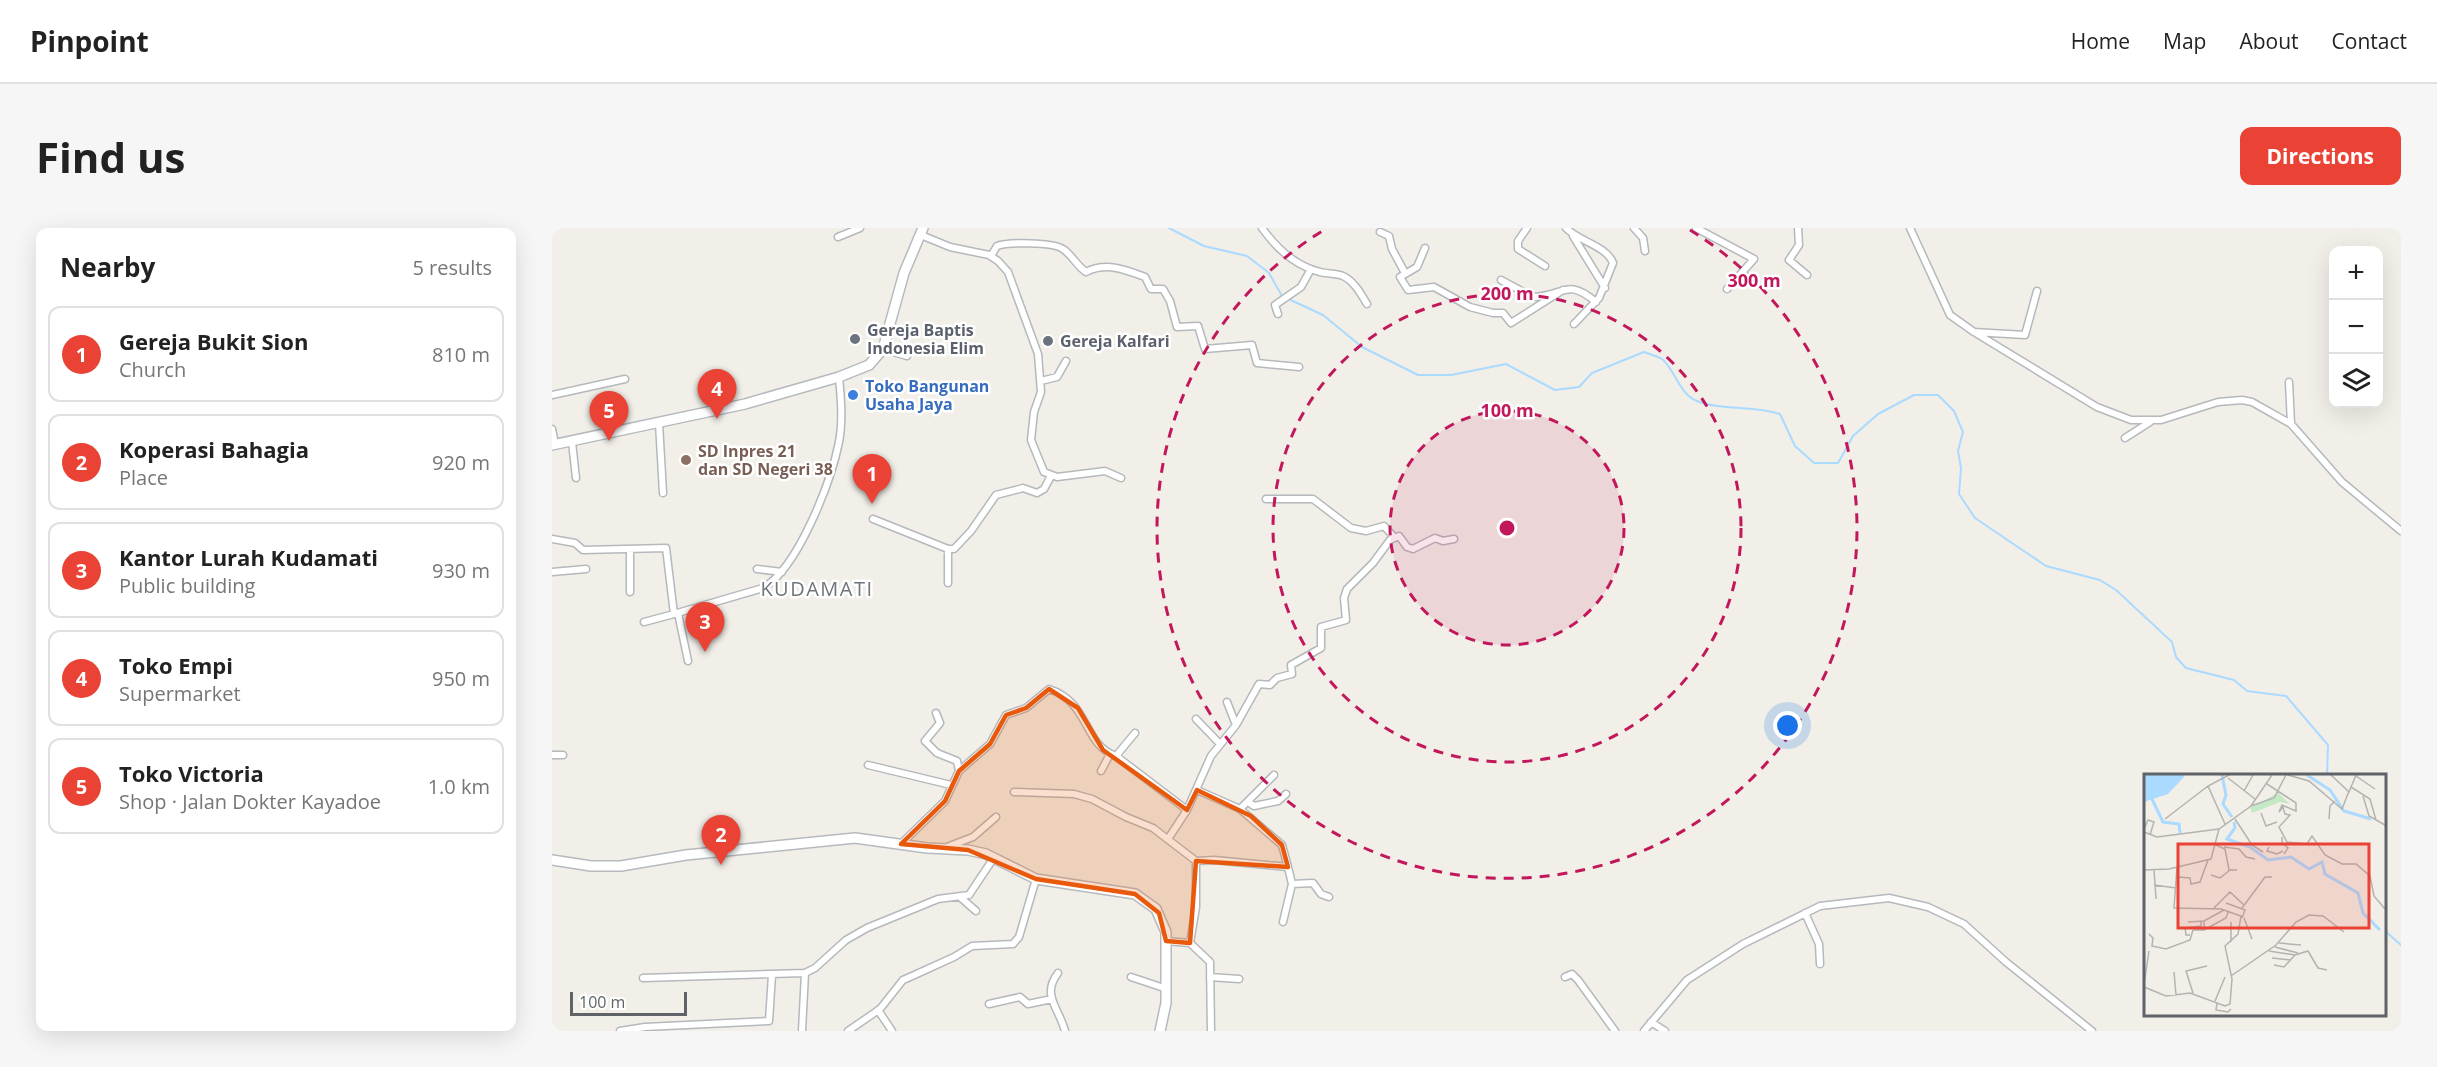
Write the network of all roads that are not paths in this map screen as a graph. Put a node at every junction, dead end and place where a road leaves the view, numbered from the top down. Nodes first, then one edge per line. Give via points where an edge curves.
1 (860, 228) edge
2 (1262, 228) edge
3 (1527, 228) edge
4 (1566, 228) edge
5 (1634, 228) edge
6 (1696, 228) edge
7 (1798, 228) edge
8 (1910, 228) edge
9 (922, 232) edge
10 (1380, 232) dead end
11 (1573, 236) junction
12 (838, 237) dead end
13 (1425, 248) dead end
14 (1645, 251) dead end
15 (991, 256) junction
16 (1545, 266) dead end
17 (1311, 269) junction
18 (1405, 273) junction
19 (1807, 274) dead end
20 (1501, 280) dead end
21 (1605, 288) junction
22 (1727, 289) dead end
23 (1563, 290) junction
24 (2037, 291) dead end
25 (1596, 302) junction
26 (1367, 304) dead end
27 (1278, 314) dead end
28 (1574, 324) dead end
29 (1974, 332) junction
30 (883, 349) junction
31 (907, 356) dead end
32 (1066, 361) dead end
33 (1299, 367) dead end
34 (839, 377) junction
35 (625, 379) dead end
36 (1041, 381) junction
37 (2289, 382) dead end
38 (552, 395) edge
39 (2153, 421) junction
40 (659, 423) junction
41 (2291, 424) junction
42 (552, 429) edge
43 (2125, 438) dead end
44 (572, 442) junction
45 (554, 445) edge
46 (1051, 476) junction
47 (576, 478) dead end
48 (1120, 478) dead end
49 (663, 493) dead end
50 (1266, 499) dead end
51 (873, 519) dead end
52 (2401, 531) edge
53 (1394, 537) junction
54 (552, 539) edge
55 (1454, 539) dead end
56 (948, 549) junction
57 (630, 550) junction
58 (586, 569) dead end
59 (757, 569) dead end
60 (552, 572) edge
61 (782, 572) junction
62 (948, 583) dead end
63 (630, 592) dead end
64 (676, 613) junction
65 (644, 622) dead end
66 (688, 661) dead end
67 (1227, 702) dead end
68 (936, 713) dead end
69 (1196, 719) dead end
70 (1236, 725) junction
71 (1135, 733) dead end
72 (1220, 744) junction
73 (552, 755) edge
74 (563, 755) dead end
75 (1113, 755) junction
76 (868, 765) dead end
77 (959, 771) junction
78 (1101, 771) dead end
79 (1274, 775) dead end
80 (951, 785) junction
81 (1197, 790) junction
82 (1014, 792) dead end
83 (1286, 794) dead end
84 (1248, 802) junction
85 (1240, 809) junction
86 (1187, 810) junction
87 (996, 817) dead end
88 (1168, 839) junction
89 (901, 844) junction
90 (947, 847) junction
91 (993, 859) junction
92 (552, 860) edge
93 (1196, 861) junction
94 (1288, 867) junction
95 (1036, 879) junction
96 (1292, 884) junction
97 (960, 897) junction
98 (1329, 897) dead end
99 (976, 912) dead end
100 (1805, 913) junction
101 (1283, 922) dead end
102 (1166, 940) junction
103 (1190, 943) junction
104 (1820, 964) dead end
105 (805, 973) junction
106 (1058, 973) dead end
107 (772, 975) junction
108 (1131, 977) dead end
109 (1210, 977) junction
110 (1565, 977) dead end
111 (643, 978) dead end
112 (1239, 979) dead end
113 (1167, 989) junction
114 (1052, 999) junction
115 (989, 1004) dead end
116 (878, 1010) junction
117 (1651, 1022) junction
118 (620, 1031) edge
119 (802, 1031) edge
120 (848, 1031) edge
121 (892, 1031) edge
122 (1065, 1031) edge
123 (1160, 1031) edge
124 (1211, 1031) edge
125 (1615, 1031) edge
126 (1644, 1031) edge
127 (1665, 1031) edge
128 (2092, 1031) edge

1 - 12 street
2 - 17 street via 1291,259
3 - 16 street via 1518,241 1518,249
4 - 11 street
5 - 14 street via 1643,238
6 - 22 street via 1754,259
7 - 19 street via 1799,245 1789,260
8 - 29 street via 1950,315
9 - 15 street via 950,247
9 - 30 street via 904,273
10 - 18 street via 1389,236
11 - 21 street
11 - 21 street via 1612,258 1613,267
13 - 18 street via 1420,264
15 - 33 street via 997,246 1008,243 1056,245 1086,272 1103,265 1134,273 1145,277 1151,289 1163,289 1177,327 1198,326 1205,349 1252,345 1257,363
15 - 36 street via 1004,266 1012,281 1034,338
17 - 26 street via 1345,276
17 - 27 street via 1301,287 1275,305
18 - 23 street via 1401,280 1408,290 1438,288 1470,308 1503,313 1511,323
20 - 23 street via 1533,297
21 - 25 street
23 - 25 street via 1581,290
24 - 29 street via 2025,334
25 - 28 street
29 - 39 street via 2097,407 2131,420
30 - 31 street
30 - 34 street via 869,365
32 - 36 street via 1058,377
34 - 40 street
34 - 61 street via 839,444 810,523
35 - 38 street
36 - 46 street via 1031,440 1044,472
37 - 41 street
39 - 41 street via 2218,402 2242,400 2274,412
39 - 43 street
40 - 44 street
40 - 49 street
41 - 52 street via 2342,482
42 - 45 street
44 - 45 street
44 - 47 street
46 - 48 street via 1105,471
46 - 56 street via 1037,493 1023,488 996,495 958,548
50 - 53 street via 1313,499 1351,528 1366,531 1384,526
51 - 56 street
53 - 55 street via 1399,536 1413,549 1430,539
53 - 70 street via 1347,589 1347,620 1323,626 1321,648 1291,665 1292,674 1276,678 1270,685 1260,683
54 - 57 street via 575,543 583,550
56 - 62 street
57 - 63 street
57 - 64 street via 666,548
58 - 60 street
59 - 61 street
61 - 64 street via 774,582 755,591
64 - 65 street
64 - 66 street
67 - 70 street
68 - 77 street via 940,723 925,741 937,753 957,761
69 - 72 street
70 - 72 street
71 - 75 street
72 - 81 street
73 - 74 street
75 - 77 street via 1097,743 1078,708 1048,689 1026,708 1006,715 990,744
75 - 78 street
75 - 86 street
76 - 80 street
77 - 80 street
79 - 84 street
80 - 89 street via 945,801
81 - 85 street
81 - 86 street
82 - 88 street via 1092,799
83 - 84 street via 1275,802 1254,806
84 - 85 street
85 - 94 street via 1282,845
86 - 88 street
87 - 90 street via 973,837
88 - 93 street
89 - 90 street
89 - 92 street via 855,838 796,842 613,866
90 - 91 street
91 - 95 street
91 - 97 street via 973,891
93 - 94 street
93 - 103 street via 1196,907
94 - 96 street
95 - 102 street via 1114,889 1142,897 1159,913
95 - 116 street via 1013,944 968,948 903,980
96 - 98 street via 1313,883 1321,894
96 - 101 street
97 - 99 street
97 - 105 street via 938,898 857,932
100 - 104 street via 1819,944
100 - 117 street via 1698,971
100 - 128 street via 1830,904 1889,898 1928,907 1964,924
102 - 103 street
102 - 113 street
103 - 109 street via 1210,962
105 - 107 street
105 - 119 street
106 - 114 street via 1049,989
107 - 111 street
107 - 118 street via 769,1021
108 - 113 street
109 - 112 street
109 - 124 street
110 - 125 street via 1573,975
113 - 123 street
114 - 115 street via 1028,1004 1020,997
114 - 122 street
116 - 120 street
116 - 121 street
117 - 126 street
117 - 127 street

